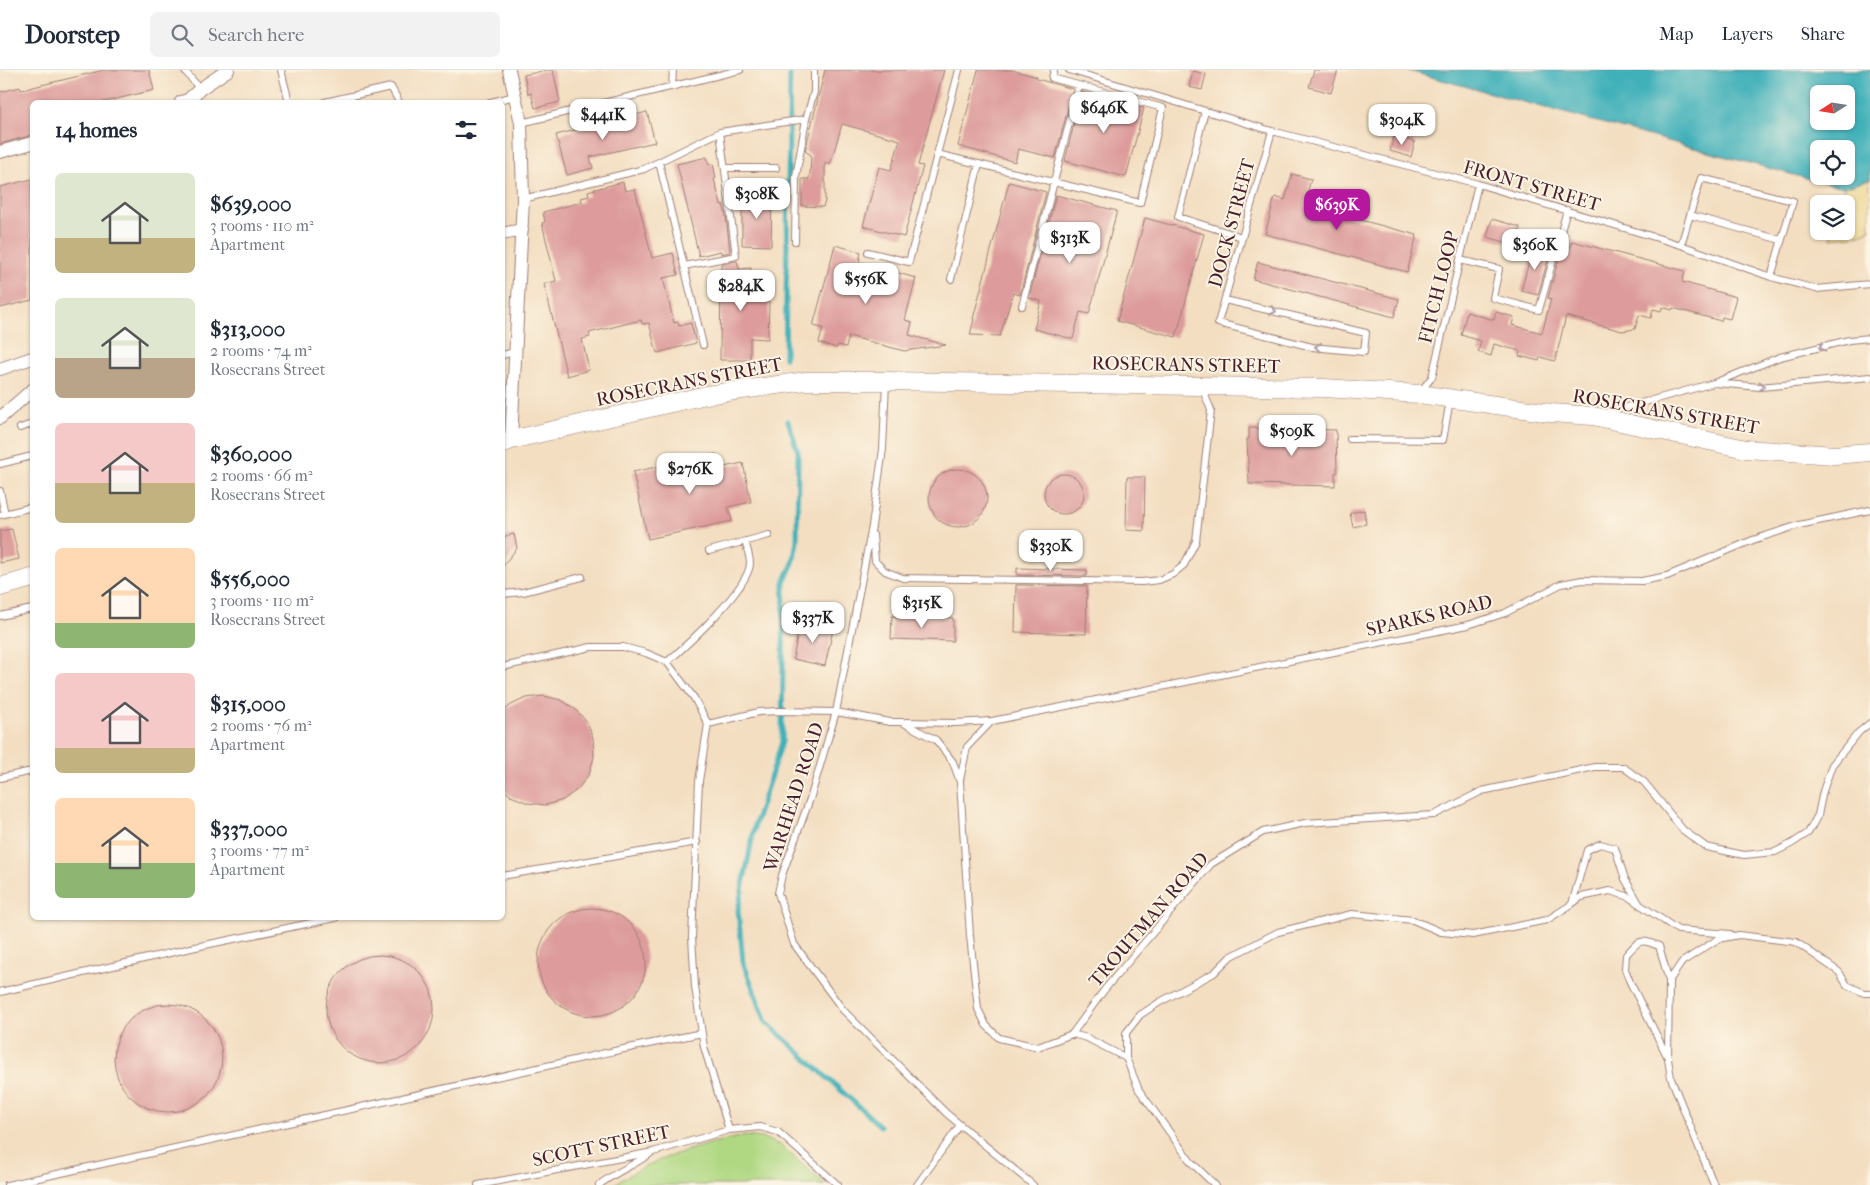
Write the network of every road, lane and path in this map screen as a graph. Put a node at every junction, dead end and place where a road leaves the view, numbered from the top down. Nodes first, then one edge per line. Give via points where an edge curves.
1 (184, 70) edge
2 (228, 70) edge
3 (281, 70) edge
4 (510, 70) edge
5 (673, 70) edge
6 (740, 70) edge
7 (814, 70) edge
8 (958, 70) edge
9 (1054, 70) edge
10 (1069, 70) edge
11 (1079, 85) junction
12 (672, 86) junction
13 (200, 89) junction
14 (515, 96) junction
15 (188, 100) edge
16 (288, 100) edge
17 (334, 100) edge
18 (398, 100) edge
19 (499, 100) edge
20 (1205, 110) junction
21 (806, 119) junction
22 (521, 123) junction
23 (1272, 131) junction
24 (720, 132) junction
25 (30, 144) edge
26 (0, 152) edge
27 (937, 154) junction
28 (659, 162) junction
29 (979, 164) junction
30 (725, 168) junction
31 (776, 168) dead end
32 (1054, 182) junction
33 (1478, 184) junction
34 (523, 199) junction
35 (1567, 210) junction
36 (1690, 215) junction
37 (522, 230) junction
38 (505, 233) edge
39 (1242, 237) junction
40 (1782, 240) junction
41 (795, 241) dead end
42 (1681, 245) junction
43 (868, 252) dead end
44 (1460, 260) junction
45 (684, 266) junction
46 (1771, 277) junction
47 (951, 279) dead end
48 (1870, 284) edge
49 (1225, 300) junction
50 (1022, 306) dead end
51 (1870, 338) edge
52 (703, 345) dead end
53 (509, 353) edge
54 (30, 359) edge
55 (0, 369) edge
56 (1870, 377) edge
57 (886, 381) junction
58 (1714, 383) junction
59 (1201, 386) junction
60 (30, 392) edge
61 (1419, 394) junction
62 (1451, 399) junction
63 (1593, 416) junction
64 (0, 418) edge
65 (30, 425) edge
66 (20, 428) dead end
67 (1350, 439) dead end
68 (507, 442) edge
69 (1870, 452) edge
70 (30, 456) edge
71 (0, 464) edge
72 (0, 491) edge
73 (30, 507) edge
74 (1870, 510) edge
75 (3, 514) edge
76 (872, 526) junction
77 (769, 535) dead end
78 (745, 541) junction
79 (709, 551) dead end
80 (582, 577) dead end
81 (30, 579) edge
82 (0, 587) edge
83 (505, 594) edge
84 (30, 608) edge
85 (0, 616) edge
86 (667, 662) junction
87 (505, 665) edge
88 (836, 712) junction
89 (992, 721) junction
90 (902, 722) junction
91 (1870, 723) edge
92 (708, 724) junction
93 (30, 771) edge
94 (0, 778) edge
95 (960, 782) junction
96 (697, 842) junction
97 (505, 875) edge
98 (1572, 904) junction
99 (1640, 905) junction
100 (325, 920) edge
101 (1738, 935) junction
102 (1669, 981) junction
103 (0, 992) edge
104 (1870, 993) edge
105 (702, 1033) junction
106 (1072, 1034) junction
107 (1126, 1058) junction
108 (1668, 1059) junction
109 (960, 1125) junction
110 (729, 1130) junction
111 (653, 1152) junction
112 (7, 1185) edge
113 (478, 1185) edge
114 (600, 1185) edge
115 (838, 1185) edge
116 (917, 1185) edge
117 (1033, 1185) edge
118 (1215, 1185) edge
119 (1714, 1185) edge

1 - 13 lane
2 - 13 street
3 - 16 lane
4 - 14 street
5 - 12 lane
6 - 12 lane
7 - 21 lane via 814,92
8 - 27 lane
9 - 11 lane via 1052,78
10 - 20 lane, FRONT STREET
11 - 32 lane
11 - 32 lane via 1164,108 1140,203
12 - 22 lane
13 - 15 street
14 - 19 lane
14 - 22 street
17 - 18 lane via 391,87
20 - 23 lane, FRONT STREET
20 - 39 lane via 1178,217
21 - 24 lane
21 - 41 lane via 796,177
22 - 34 street
23 - 33 lane, FRONT STREET
23 - 39 lane, DOCK STREET
24 - 28 lane
24 - 30 lane
25 - 26 street
27 - 29 lane
27 - 43 lane via 909,262
28 - 34 lane via 644,169
28 - 45 lane
29 - 32 lane
29 - 47 lane
30 - 31 lane
30 - 45 lane via 736,256
32 - 50 lane
33 - 35 lane, FRONT STREET
33 - 44 lane, FITCH LOOP
34 - 37 street
35 - 42 lane, FRONT STREET
35 - 44 lane via 1539,310 1493,298 1499,269
36 - 40 lane
36 - 40 lane via 1701,178 1793,201
36 - 42 lane
37 - 38 street
37 - 53 street
39 - 49 lane, DOCK STREET
40 - 46 lane
42 - 46 lane, FRONT STREET
44 - 61 lane, FITCH LOOP via 1432,377
45 - 52 lane
46 - 48 lane, FRONT STREET via 1816,289
49 -> 49 lane, DOCK STREET via 1366,333 1364,352 1312,347 1218,324
51 -> 58 lane via 1780,357
53 - 68 street
54 - 55 street
58 -> 56 lane via 1760,387
57 - 59 street, ROSECRANS STREET
57 - 68 street, ROSECRANS STREET via 806,381 706,395
57 - 76 lane, WARHEAD ROAD via 883,449
58 - 63 lane
59 - 61 street, ROSECRANS STREET via 1324,388
59 - 76 lane via 1211,410 1196,541 1184,565 1159,580 902,578 885,571 875,562
60 - 64 street
61 - 62 street, ROSECRANS STREET
62 - 63 street, ROSECRANS STREET
62 - 67 lane via 1444,440
63 - 69 street, ROSECRANS STREET via 1746,449 1834,455
65 - 66 lane
70 - 71 lane
72 - 75 lane
73 - 75 lane
74 - 89 lane, SPARKS ROAD via 1798,525 1667,576 1642,581 1582,580 1561,584 1505,613 1468,625
76 - 88 lane, WARHEAD ROAD
77 - 78 lane
78 - 79 lane
78 - 86 lane via 750,564 746,577 735,594
80 - 83 lane
81 - 82 street
84 - 85 lane
86 - 87 lane via 623,647 591,647
86 - 92 lane via 694,698
88 - 90 lane
88 - 92 lane via 759,712
88 - 109 lane, WARHEAD ROAD via 778,893 794,944 844,1010
89 - 90 lane
89 - 95 lane via 966,747
90 - 95 lane via 936,740 953,762
91 - 106 lane, TROUTMAN ROAD via 1832,765 1818,815 1808,833 1776,852 1744,855 1706,847 1683,830 1644,782 1623,767 1596,767 1482,791 1434,815 1305,822 1262,832 1211,864 1105,989
92 - 96 lane via 699,781
93 - 94 lane
95 - 106 lane via 978,1009 986,1025 999,1038 1038,1047
96 - 97 lane
96 - 105 lane via 692,937
98 - 99 lane via 1581,897 1610,891 1627,896
98 - 99 lane via 1587,850 1600,844 1615,848 1625,879
98 - 107 lane via 1547,920 1473,936 1441,932 1413,920 1352,914 1278,932 1140,1015 1126,1033
99 - 101 lane via 1678,930
100 - 103 lane
101 - 102 lane via 1718,939 1682,962
101 - 104 lane via 1796,942 1839,972 1847,985
102 - 108 lane
102 - 108 lane via 1659,946 1637,942 1626,955 1625,969
105 - 110 lane
105 - 112 lane
106 - 107 lane
107 - 118 lane via 1139,1090 1190,1162
108 - 119 lane via 1671,1078
109 - 116 lane
109 - 117 lane, WARHEAD ROAD
110 - 111 lane, SCOTT STREET
110 - 115 lane, SCOTT STREET via 760,1127 778,1132
111 - 113 lane, SCOTT STREET
111 - 114 lane

